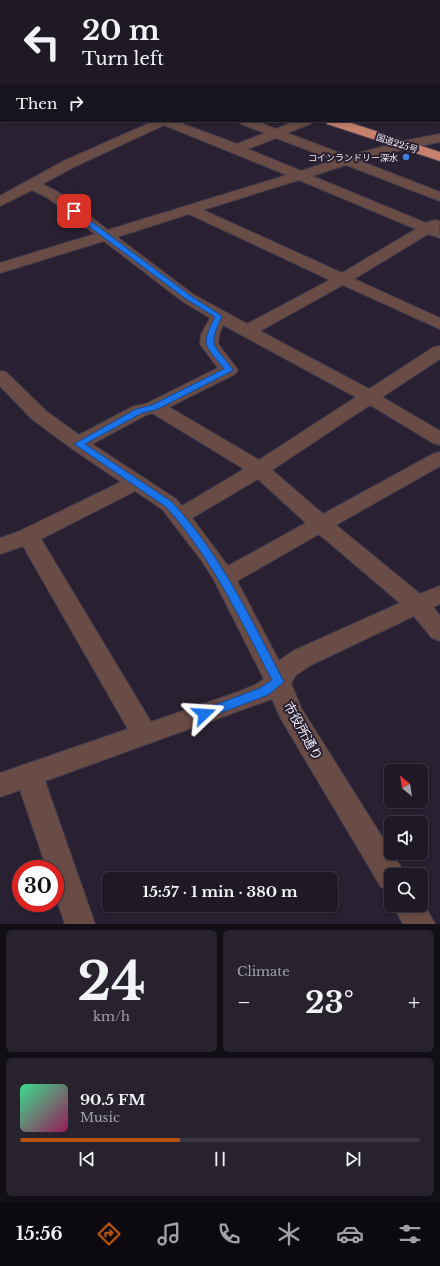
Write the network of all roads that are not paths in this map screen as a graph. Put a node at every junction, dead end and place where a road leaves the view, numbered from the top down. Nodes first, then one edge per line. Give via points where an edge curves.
1 (162, 122) edge
2 (167, 122) edge
3 (248, 122) edge
4 (303, 122) edge
5 (335, 122) edge
6 (275, 133) junction
7 (440, 138) edge
8 (403, 145) junction
9 (237, 149) junction
10 (440, 157) edge
11 (346, 161) junction
12 (301, 176) junction
13 (31, 184) junction
14 (440, 198) edge
15 (0, 202) edge
16 (191, 210) junction
17 (436, 228) edge
18 (105, 235) junction
19 (0, 268) edge
20 (343, 278) junction
21 (219, 316) junction
22 (440, 324) edge
23 (247, 331) junction
24 (440, 351) edge
25 (0, 376) edge
26 (370, 397) junction
27 (155, 407) junction
28 (440, 439) edge
29 (78, 444) junction
30 (440, 458) edge
31 (259, 469) junction
32 (137, 482) junction
33 (180, 516) junction
34 (322, 525) junction
35 (28, 536) junction
36 (0, 546) edge
37 (224, 578) junction
38 (440, 594) edge
39 (418, 604) junction
40 (440, 632) edge
41 (278, 682) junction
42 (145, 735) junction
43 (29, 775) junction
44 (0, 785) edge
45 (385, 868) edge
46 (412, 912) edge
47 (80, 924) edge
48 (420, 924) edge

1 - 13 street
2 - 9 street
3 - 6 street
4 - 6 street
5 - 8 highway, 国道225号
6 - 9 street
6 - 11 street
7 - 8 street
8 - 10 highway, 国道225号
8 - 11 street
9 - 12 street
11 - 12 street
11 - 14 street
12 - 16 street
12 - 17 street
13 - 15 street
13 - 18 street via 53,195
16 - 18 street
16 - 20 street
17 - 20 street
18 - 19 street
18 - 21 street via 188,298
20 - 22 street
20 - 23 street
21 - 23 street
21 - 27 street via 210,335 209,344 229,370
23 - 26 street
24 - 26 street
25 - 29 street, 市役所通り via 39,415
26 - 28 street
26 - 31 street
27 - 29 street via 139,411
27 - 31 street
29 - 32 street, 市役所通り
30 - 34 street
31 - 33 street
31 - 34 street
32 - 33 street, 市役所通り via 169,504
32 - 35 street
33 - 37 street, 市役所通り
34 - 37 street
34 - 39 street
35 - 36 street
35 - 42 street
37 - 41 street, 市役所通り
38 - 39 street
39 - 40 street
39 - 41 street via 302,658 287,668
41 - 42 street via 264,692 247,699
41 - 45 street, 市役所通り via 290,712
42 - 43 street
43 - 44 street
43 - 47 street
46 - 48 street

